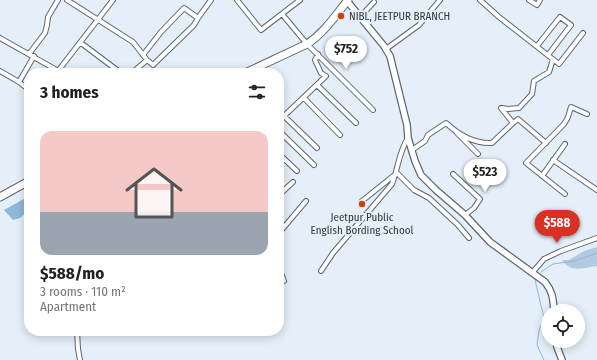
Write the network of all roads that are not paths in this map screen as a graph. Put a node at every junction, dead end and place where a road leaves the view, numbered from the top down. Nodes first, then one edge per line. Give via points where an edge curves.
1 (58, 0) edge
2 (67, 0) edge
3 (114, 0) edge
4 (210, 0) edge
5 (237, 0) edge
6 (300, 0) edge
7 (347, 0) edge
8 (440, 0) edge
9 (480, 0) edge
10 (529, 0) edge
11 (540, 0) edge
12 (374, 2) dead end
13 (282, 14) junction
14 (360, 16) junction
15 (198, 18) junction
16 (99, 20) junction
17 (583, 33) dead end
18 (0, 38) edge
19 (81, 43) junction
20 (307, 44) junction
21 (537, 46) junction
22 (386, 49) junction
23 (318, 54) junction
24 (31, 55) junction
25 (143, 55) junction
26 (548, 55) junction
27 (553, 59) junction
28 (147, 60) junction
29 (25, 68) edge
30 (53, 68) edge
31 (63, 68) edge
32 (114, 68) edge
33 (138, 68) edge
34 (256, 68) edge
35 (0, 71) edge
36 (24, 71) edge
37 (19, 82) junction
38 (317, 85) junction
39 (24, 86) edge
40 (304, 98) junction
41 (373, 110) dead end
42 (587, 114) dead end
43 (284, 116) joint
44 (356, 123) dead end
45 (513, 123) junction
46 (456, 133) junction
47 (340, 135) dead end
48 (284, 136) edge
49 (408, 138) junction
50 (546, 143) junction
51 (564, 144) dead end
52 (317, 148) dead end
53 (412, 150) junction
54 (478, 154) dead end
55 (284, 159) edge
56 (553, 160) junction
57 (314, 165) dead end
58 (297, 171) dead end
59 (397, 173) junction
60 (453, 174) dead end
61 (542, 176) junction
62 (293, 182) dead end
63 (24, 184) edge
64 (284, 190) edge
65 (597, 190) edge
66 (565, 194) dead end
67 (0, 198) edge
68 (306, 201) dead end
69 (362, 201) dead end
70 (465, 215) junction
71 (284, 226) edge
72 (469, 238) dead end
73 (597, 238) edge
74 (321, 271) dead end
75 (532, 272) junction
76 (554, 304) edge
77 (77, 336) edge
78 (557, 348) edge
79 (80, 360) edge
80 (562, 360) edge

1 - 24 street via 48,17 45,33
2 - 16 street
3 - 16 street
4 - 15 street
5 - 13 street via 261,30
6 - 13 street
7 - 14 street
7 - 20 highway via 326,28
8 - 22 street via 419,25
9 - 21 street
10 - 11 street via 537,5
12 - 14 street
13 - 20 street
14 - 22 street
15 - 25 street via 184,8
15 - 28 street via 153,65
16 - 19 street
16 - 25 street via 133,42
17 - 27 street via 559,64
18 - 24 street
19 - 31 street
19 - 32 street
20 - 23 street
20 - 34 highway
21 - 26 street
21 - 26 street via 560,17 571,25
22 - 49 street via 390,56
23 - 38 street via 315,60 321,73 326,76
23 - 41 street
24 - 29 street
24 - 30 street
25 - 28 street
26 - 27 street
27 - 45 street via 549,72 534,82 532,94 520,108 501,108
28 - 33 street
35 - 37 street
36 - 37 street
37 - 39 street
38 - 40 street
38 - 44 street
40 - 43 street
40 - 47 street
42 - 50 street via 571,107 569,117
43 - 52 street
45 - 46 street via 492,143 483,144
45 - 50 street via 518,119
46 - 53 street via 446,123
46 - 54 street
48 - 57 street
49 - 53 street
49 - 59 street via 402,150
50 - 61 street via 526,162
51 - 56 street
53 - 70 street via 421,175
55 - 58 street
56 - 61 street
56 - 65 street
59 - 69 street
59 - 72 street via 414,190 429,198
59 - 74 street via 392,184 333,253
60 - 70 street via 480,199
61 - 66 street
62 - 64 street
63 - 67 highway
68 - 71 street
70 - 75 street via 490,242
73 - 75 street via 544,259
75 - 76 street via 550,289
77 - 79 street
78 - 80 street

